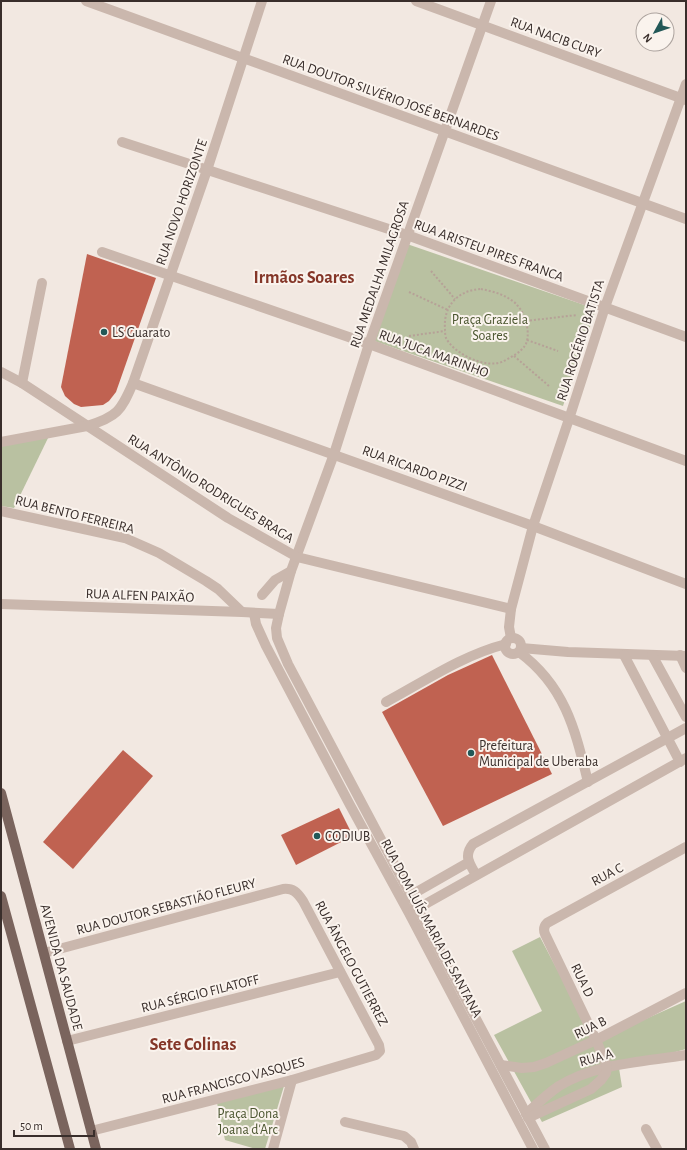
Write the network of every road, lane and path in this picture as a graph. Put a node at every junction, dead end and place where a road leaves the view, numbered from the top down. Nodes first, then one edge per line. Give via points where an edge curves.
1 (86, 1) edge
2 (262, 1) edge
3 (416, 1) edge
4 (491, 1) edge
5 (482, 25) junction
6 (244, 58) junction
7 (686, 84) edge
8 (683, 99) edge
9 (444, 132) junction
10 (122, 142) dead end
11 (207, 170) junction
12 (642, 203) junction
13 (686, 219) edge
14 (406, 235) junction
15 (102, 252) dead end
16 (431, 271) dead end
17 (171, 276) junction
18 (42, 283) dead end
19 (409, 292) dead end
20 (455, 299) junction
21 (605, 307) junction
22 (448, 310) junction
23 (577, 315) dead end
24 (526, 321) junction
25 (445, 331) junction
26 (409, 336) dead end
27 (686, 337) edge
28 (527, 340) junction
29 (369, 344) junction
30 (558, 351) dead end
31 (514, 356) junction
32 (1, 372) edge
33 (22, 383) junction
34 (133, 383) junction
35 (549, 386) dead end
36 (569, 419) junction
37 (87, 426) junction
38 (1, 442) edge
39 (334, 454) junction
40 (686, 461) edge
41 (1, 511) edge
42 (533, 526) junction
43 (296, 557) junction
44 (291, 571) junction
45 (686, 584) edge
46 (262, 595) dead end
47 (1, 604) edge
48 (511, 609) junction
49 (242, 612) junction
50 (254, 613) junction
51 (279, 614) junction
52 (508, 641) junction
53 (520, 650) junction
54 (624, 654) junction
55 (652, 655) junction
56 (683, 656) edge
57 (686, 668) edge
58 (386, 702) dead end
59 (686, 717) edge
60 (686, 728) edge
61 (668, 739) junction
62 (683, 760) edge
63 (588, 782) junction
64 (1, 793) edge
65 (686, 847) edge
66 (469, 862) junction
67 (476, 875) junction
68 (294, 890) joint
69 (1, 896) edge
70 (406, 897) junction
71 (413, 910) junction
72 (544, 928) joint
73 (44, 953) junction
74 (340, 972) junction
75 (686, 993) edge
76 (596, 1040) junction
77 (67, 1041) junction
78 (380, 1051) joint
79 (686, 1055) edge
80 (501, 1065) junction
81 (607, 1066) junction
82 (292, 1080) junction
83 (527, 1116) junction
84 (345, 1122) dead end
85 (646, 1129) dead end
86 (91, 1131) junction
87 (70, 1149) edge
88 (96, 1149) edge
89 (273, 1149) edge
90 (414, 1149) edge
91 (533, 1149) edge
92 (545, 1149) edge
93 (656, 1149) edge

1 - 6 street, RUA DOUTOR SILVÉRIO JOSÉ BERNARDES
2 - 6 street, RUA NOVO HORIZONTE
3 - 5 street, RUA NACIB CURY
4 - 5 street, RUA MEDALHA MILAGROSA
5 - 8 street, RUA NACIB CURY
5 - 9 street, RUA MEDALHA MILAGROSA
6 - 9 street, RUA DOUTOR SILVÉRIO JOSÉ BERNARDES
6 - 11 street, RUA NOVO HORIZONTE
7 - 8 street, RUA ROGÉRIO BATISTA
8 - 12 street, RUA ROGÉRIO BATISTA
9 - 12 street, RUA DOUTOR SILVÉRIO JOSÉ BERNARDES
9 - 14 street, RUA MEDALHA MILAGROSA
10 - 11 street, RUA ARISTEU PIRES FRANCA
11 - 14 street, RUA ARISTEU PIRES FRANCA
11 - 17 street, RUA NOVO HORIZONTE
12 - 13 street, RUA DOUTOR SILVÉRIO JOSÉ BERNARDES
12 - 21 street, RUA ROGÉRIO BATISTA
14 - 21 street, RUA ARISTEU PIRES FRANCA
14 - 29 street, RUA MEDALHA MILAGROSA
15 - 17 street, RUA JUCA MARINHO
16 - 20 path
17 - 29 street, RUA JUCA MARINHO
17 - 34 street, RUA NOVO HORIZONTE
18 - 33 street
19 - 22 path
20 - 22 path
20 - 24 path via 471,290 492,292 506,297 518,306
21 - 27 street, RUA ARISTEU PIRES FRANCA
21 - 36 street, RUA ROGÉRIO BATISTA
22 - 25 path
23 - 24 path
24 - 28 path via 529,333
25 - 26 path
25 - 31 path via 454,348 462,355 475,360 501,363
28 - 30 path
28 - 31 path via 525,346
29 - 36 street, RUA JUCA MARINHO
29 - 39 street, RUA MEDALHA MILAGROSA
31 - 35 path
32 - 33 street, RUA ANTÔNIO RODRIGUES BRAGA
33 - 37 street, RUA ANTÔNIO RODRIGUES BRAGA
34 - 37 street, RUA NOVO HORIZONTE via 120,409 109,418
34 - 39 street, RUA RICARDO PIZZI
36 - 40 street, RUA JUCA MARINHO
36 - 42 street, RUA ROGÉRIO BATISTA
37 - 38 street
37 - 43 street, RUA ANTÔNIO RODRIGUES BRAGA via 228,518
39 - 42 street, RUA RICARDO PIZZI
39 - 43 street, RUA MEDALHA MILAGROSA
41 - 49 street, RUA BENTO FERREIRA via 125,538 159,553 206,581
42 - 45 street, RUA RICARDO PIZZI
42 - 48 street, RUA ROGÉRIO BATISTA
43 - 44 street, RUA MEDALHA MILAGROSA
43 - 48 street, RUA ANTÔNIO RODRIGUES BRAGA
44 - 46 street via 275,580
44 - 51 street, RUA DOM LUÍS MARIA DE SANTANA
47 - 49 street, RUA ALFEN PAIXÃO
48 - 52 street, RUA ROGÉRIO BATISTA
49 - 50 street, RUA ALFEN PAIXÃO
50 - 51 street, RUA ALFEN PAIXÃO
50 - 70 street, RUA DOM LUÍS MARIA DE SANTANA via 266,646 350,805
51 - 70 street, RUA DOM LUÍS MARIA DE SANTANA via 276,628 282,650
52 - 53 street via 515,638 519,640
52 - 53 street via 508,652 516,654
52 - 58 street via 474,655
53 - 54 street
53 - 63 street via 546,675 560,696 578,742
54 - 55 street
54 - 61 street
55 - 56 street
55 - 59 street
56 - 57 street
60 - 61 street
61 - 62 street
61 - 63 street
62 - 67 street
63 - 66 street via 473,844 469,849
64 - 73 main road, AVENIDA DA SAUDADE
65 - 72 street, RUA C via 547,923
66 - 67 street
66 - 70 street
67 - 71 street
68 - 73 street, RUA DOUTOR SEBASTIÃO FLEURY via 283,889
68 - 74 street, RUA ÂNGELO GUTIERREZ via 303,901
69 - 87 main road
70 - 71 street, RUA DOM LUÍS MARIA DE SANTANA
71 - 80 street, RUA DOM LUÍS MARIA DE SANTANA
71 - 91 street, RUA DOM LUÍS MARIA DE SANTANA
72 - 76 street, RUA D
73 - 77 main road, AVENIDA DA SAUDADE
74 - 77 street, RUA SÉRGIO FILATOFF
74 - 78 street, RUA ÂNGELO GUTIERREZ via 380,1044
75 - 76 street, RUA B
76 - 80 street, RUA B via 534,1067
76 - 81 street, RUA D
77 - 86 main road, AVENIDA DA SAUDADE
78 - 82 street, RUA FRANCISCO VASQUES via 376,1055
79 - 81 street, RUA A
80 - 83 street, RUA DOM LUÍS MARIA DE SANTANA
81 - 83 street, RUA A via 559,1086
81 - 83 street via 606,1073 591,1089
82 - 86 street, RUA FRANCISCO VASQUES
82 - 89 street
83 - 92 street, RUA DOM LUÍS MARIA DE SANTANA
84 - 90 street via 404,1136 412,1142
85 - 93 street
86 - 88 main road, AVENIDA DA SAUDADE

